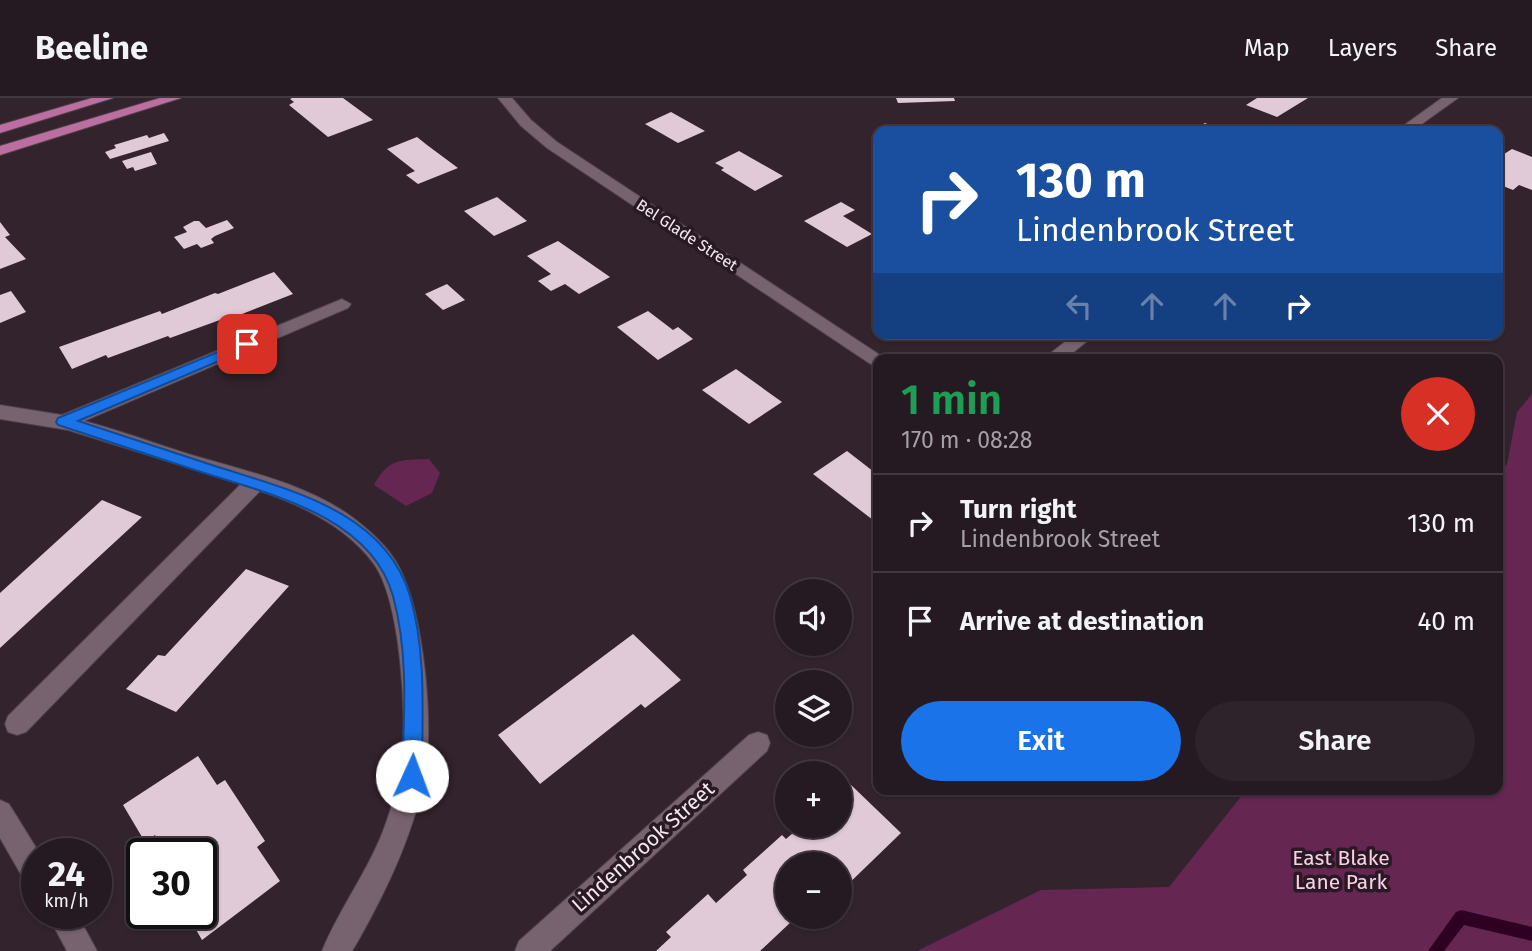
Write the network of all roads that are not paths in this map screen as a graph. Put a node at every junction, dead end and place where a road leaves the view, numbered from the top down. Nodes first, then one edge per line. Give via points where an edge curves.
1 (106, 98) edge
2 (174, 98) edge
3 (505, 98) edge
4 (1451, 98) edge
5 (1410, 126) edge
6 (0, 129) edge
7 (0, 151) edge
8 (342, 304) dead end
9 (1079, 340) edge
10 (1059, 354) edge
11 (873, 357) edge
12 (0, 412) edge
13 (64, 422) junction
14 (254, 484) junction
15 (17, 724) dead end
16 (758, 743) dead end
17 (0, 813) edge
18 (21, 848) edge
19 (70, 929) edge
20 (83, 951) edge
21 (336, 951) edge
22 (529, 951) edge

1 - 6 main road
2 - 7 main road
3 - 11 street, Bel Glade Street via 552,145
4 - 5 street
8 - 13 street
9 - 10 street
12 - 13 street
13 - 14 street
14 - 15 street
14 - 21 street via 304,501 344,523 385,562 401,595 414,674 412,776 389,851
16 - 22 street, Lindenbrook Street
17 - 18 street
19 - 20 street

